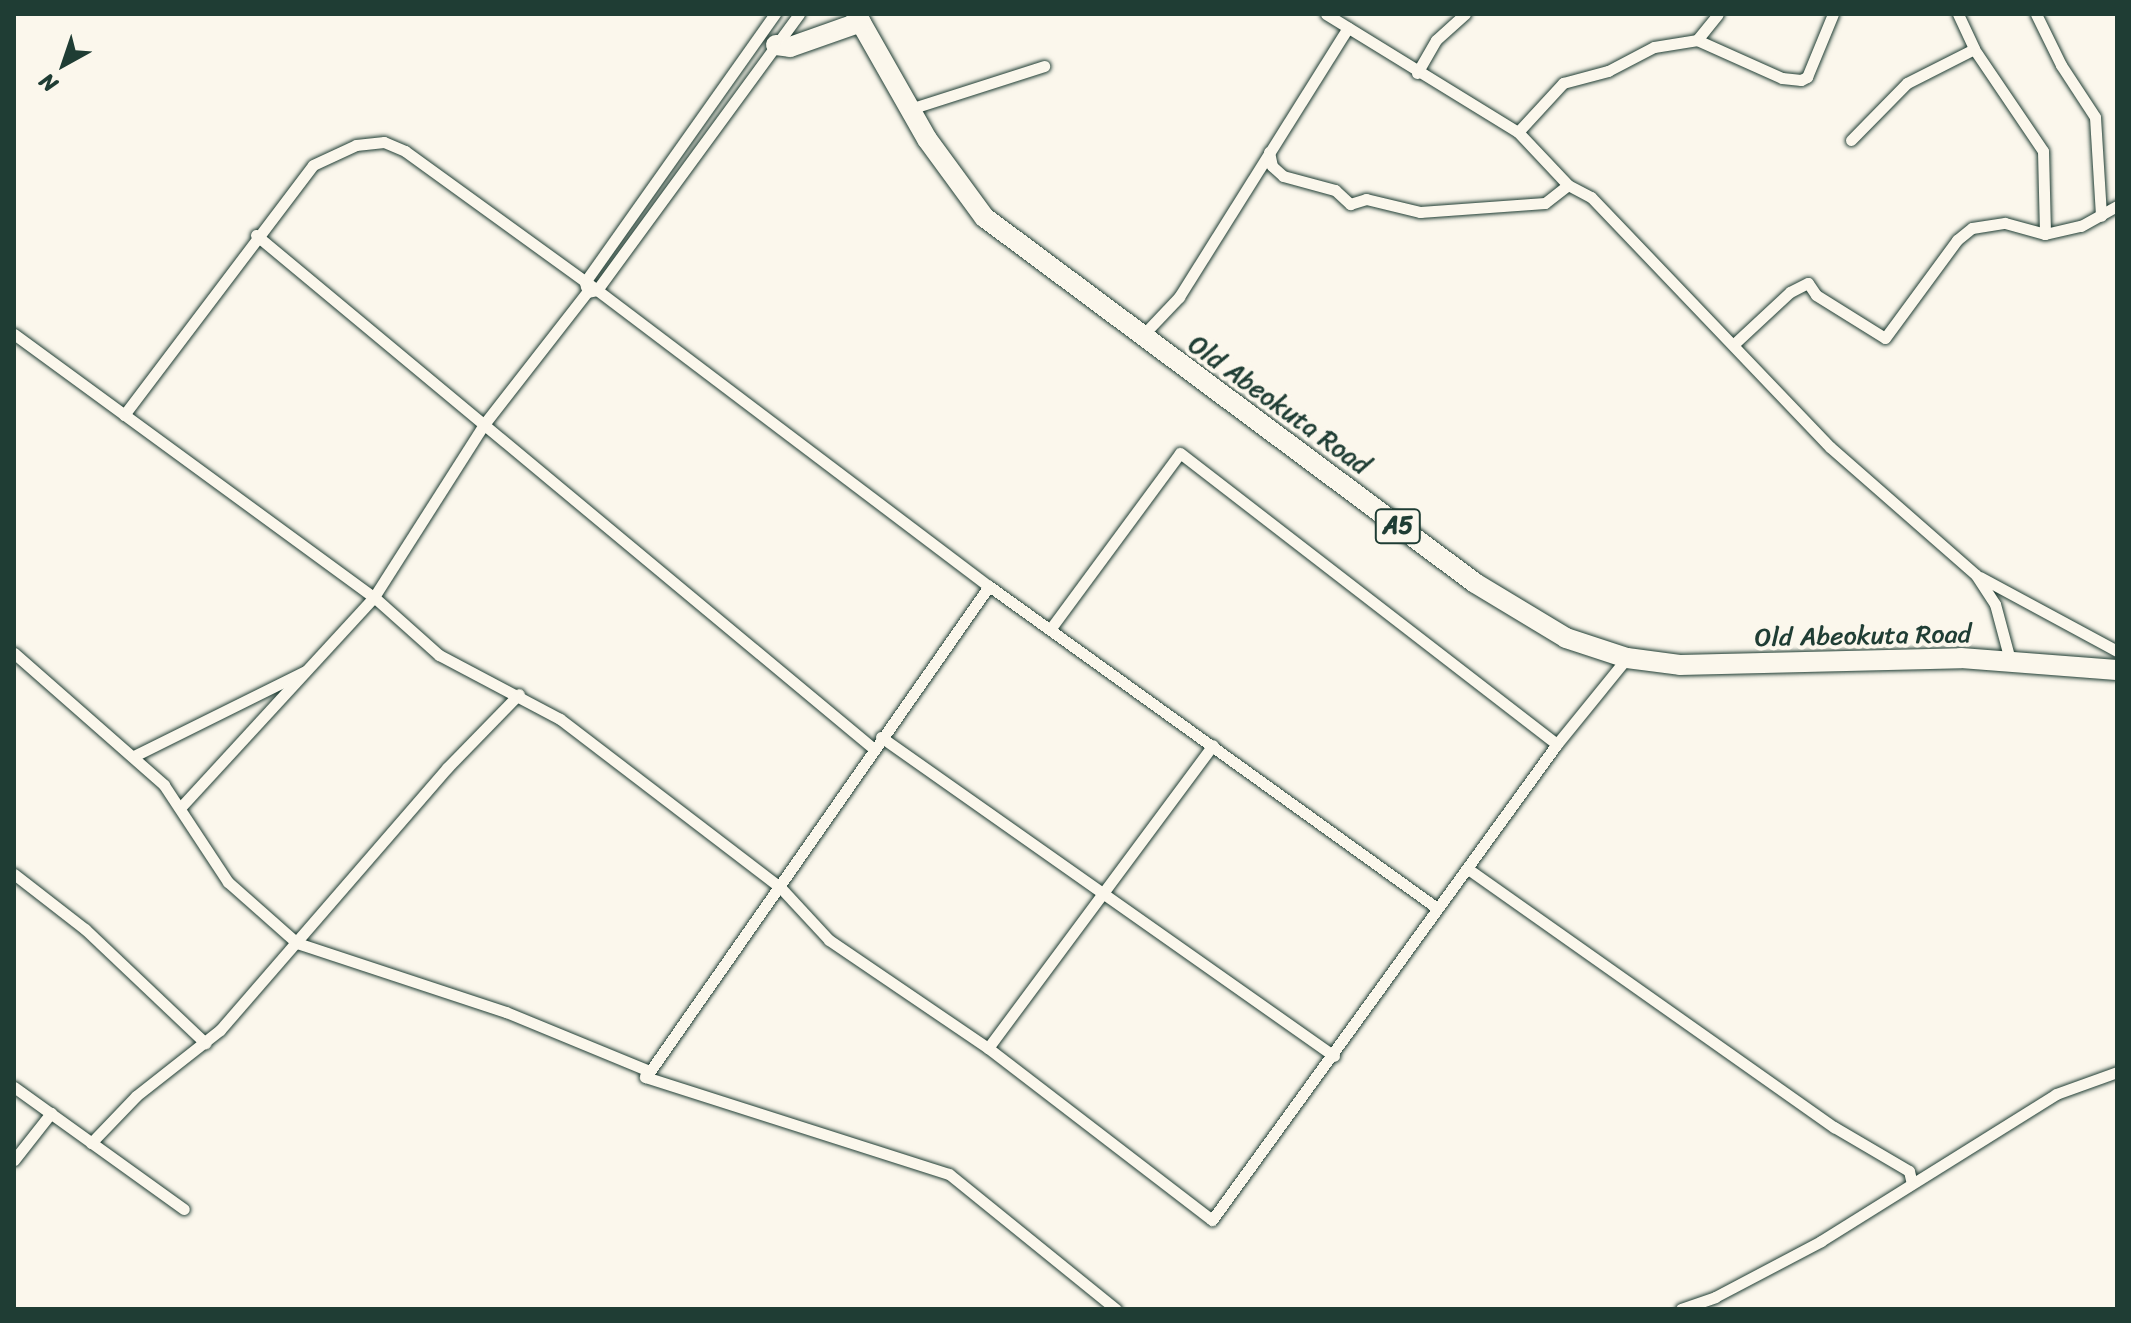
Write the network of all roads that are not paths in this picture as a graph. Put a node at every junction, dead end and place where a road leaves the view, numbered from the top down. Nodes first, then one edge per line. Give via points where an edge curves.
1 (775, 14) edge
2 (799, 14) edge
3 (1326, 14) edge
4 (1465, 14) edge
5 (1718, 14) edge
6 (1833, 14) edge
7 (1958, 14) edge
8 (2036, 14) edge
9 (858, 18) edge
10 (1348, 28) junction
11 (769, 38) junction
12 (1697, 40) junction
13 (1974, 49) junction
14 (1044, 66) dead end
15 (1417, 73) junction
16 (910, 109) junction
17 (1518, 132) junction
18 (1851, 140) dead end
19 (1269, 152) junction
20 (1568, 185) junction
21 (2117, 206) edge
22 (2101, 216) junction
23 (2045, 234) junction
24 (256, 235) junction
25 (590, 288) junction
26 (14, 334) edge
27 (1142, 336) junction
28 (1734, 344) junction
29 (124, 415) junction
30 (485, 423) junction
31 (1976, 575) junction
32 (989, 586) junction
33 (374, 597) junction
34 (1051, 628) junction
35 (2117, 651) edge
36 (14, 653) edge
37 (1627, 658) junction
38 (2010, 660) junction
39 (315, 666) junction
40 (2117, 670) edge
41 (519, 694) junction
42 (881, 737) junction
43 (1557, 744) junction
44 (1213, 745) junction
45 (874, 749) junction
46 (134, 756) junction
47 (180, 808) junction
48 (1468, 869) junction
49 (14, 874) edge
50 (780, 887) junction
51 (1104, 894) junction
52 (1437, 908) junction
53 (297, 943) junction
54 (205, 1043) junction
55 (988, 1048) junction
56 (1334, 1056) junction
57 (2117, 1072) edge
58 (645, 1077) junction
59 (14, 1087) edge
60 (51, 1113) junction
61 (91, 1143) junction
62 (14, 1160) edge
63 (1912, 1184) junction
64 (184, 1209) dead end
65 (1116, 1309) edge
66 (1681, 1309) edge

1 - 11 street
2 - 11 street
3 - 10 street
4 - 15 street via 1436,40
5 - 12 street
6 - 12 street via 1807,77 1801,80 1782,78
7 - 13 street
8 - 22 street via 2095,117
9 - 11 highway via 790,47
9 - 16 highway, Old Abeokuta Road / A5
10 - 15 street
10 - 19 street
11 - 25 street
11 - 25 street
12 - 17 street via 1654,47 1608,71 1563,83
13 - 18 street via 1907,83
13 - 23 street via 2043,151
14 - 16 street
15 - 17 street
16 - 27 highway, Old Abeokuta Road / A5 via 984,217
17 - 20 street
19 - 20 street via 1272,166 1283,176 1335,190 1350,204 1366,199 1420,212 1545,203
19 - 27 street via 1179,297
20 - 28 street via 1591,197
21 - 22 street
22 - 23 street
23 - 28 street via 2005,223 1972,228 1957,240 1885,338 1816,295 1808,283 1790,292
24 - 25 street via 313,165 356,145 384,142 405,151
24 - 29 street
24 - 30 street
25 - 30 street
25 - 32 street
26 - 29 street
27 - 37 highway, Old Abeokuta Road / A5 via 1523,616 1566,638
28 - 31 street via 1830,447
29 - 33 street
30 - 33 street
30 - 45 street
31 - 35 street
31 - 38 street via 1995,604
32 - 34 street
32 - 42 street
33 - 39 street
33 - 41 street via 439,655
34 - 43 street via 1180,453
34 - 44 street
36 - 46 street
37 - 38 highway, Old Abeokuta Road / A5 via 1722,665
37 - 43 street
38 - 40 highway, Old Abeokuta Road / A5
39 - 46 street
39 - 47 street
41 - 50 street
41 - 53 street via 447,768
42 - 45 street
42 - 51 street
43 - 48 street
44 - 51 street
44 - 52 street
45 - 50 street
46 - 47 street
47 - 53 street via 228,882
48 - 52 street
48 - 63 street via 1834,1127 1909,1171
49 - 54 street via 85,929
50 - 55 street via 829,940
50 - 58 street
51 - 55 street
51 - 56 street
52 - 56 street
53 - 54 street
53 - 58 street via 491,1006 647,1070
54 - 61 street via 136,1096
55 - 56 street via 1212,1220
57 - 63 street via 2056,1094
58 - 65 street via 949,1174
59 - 60 street
60 - 61 street
60 - 62 street
61 - 64 street
63 - 66 street via 1821,1241 1715,1297

